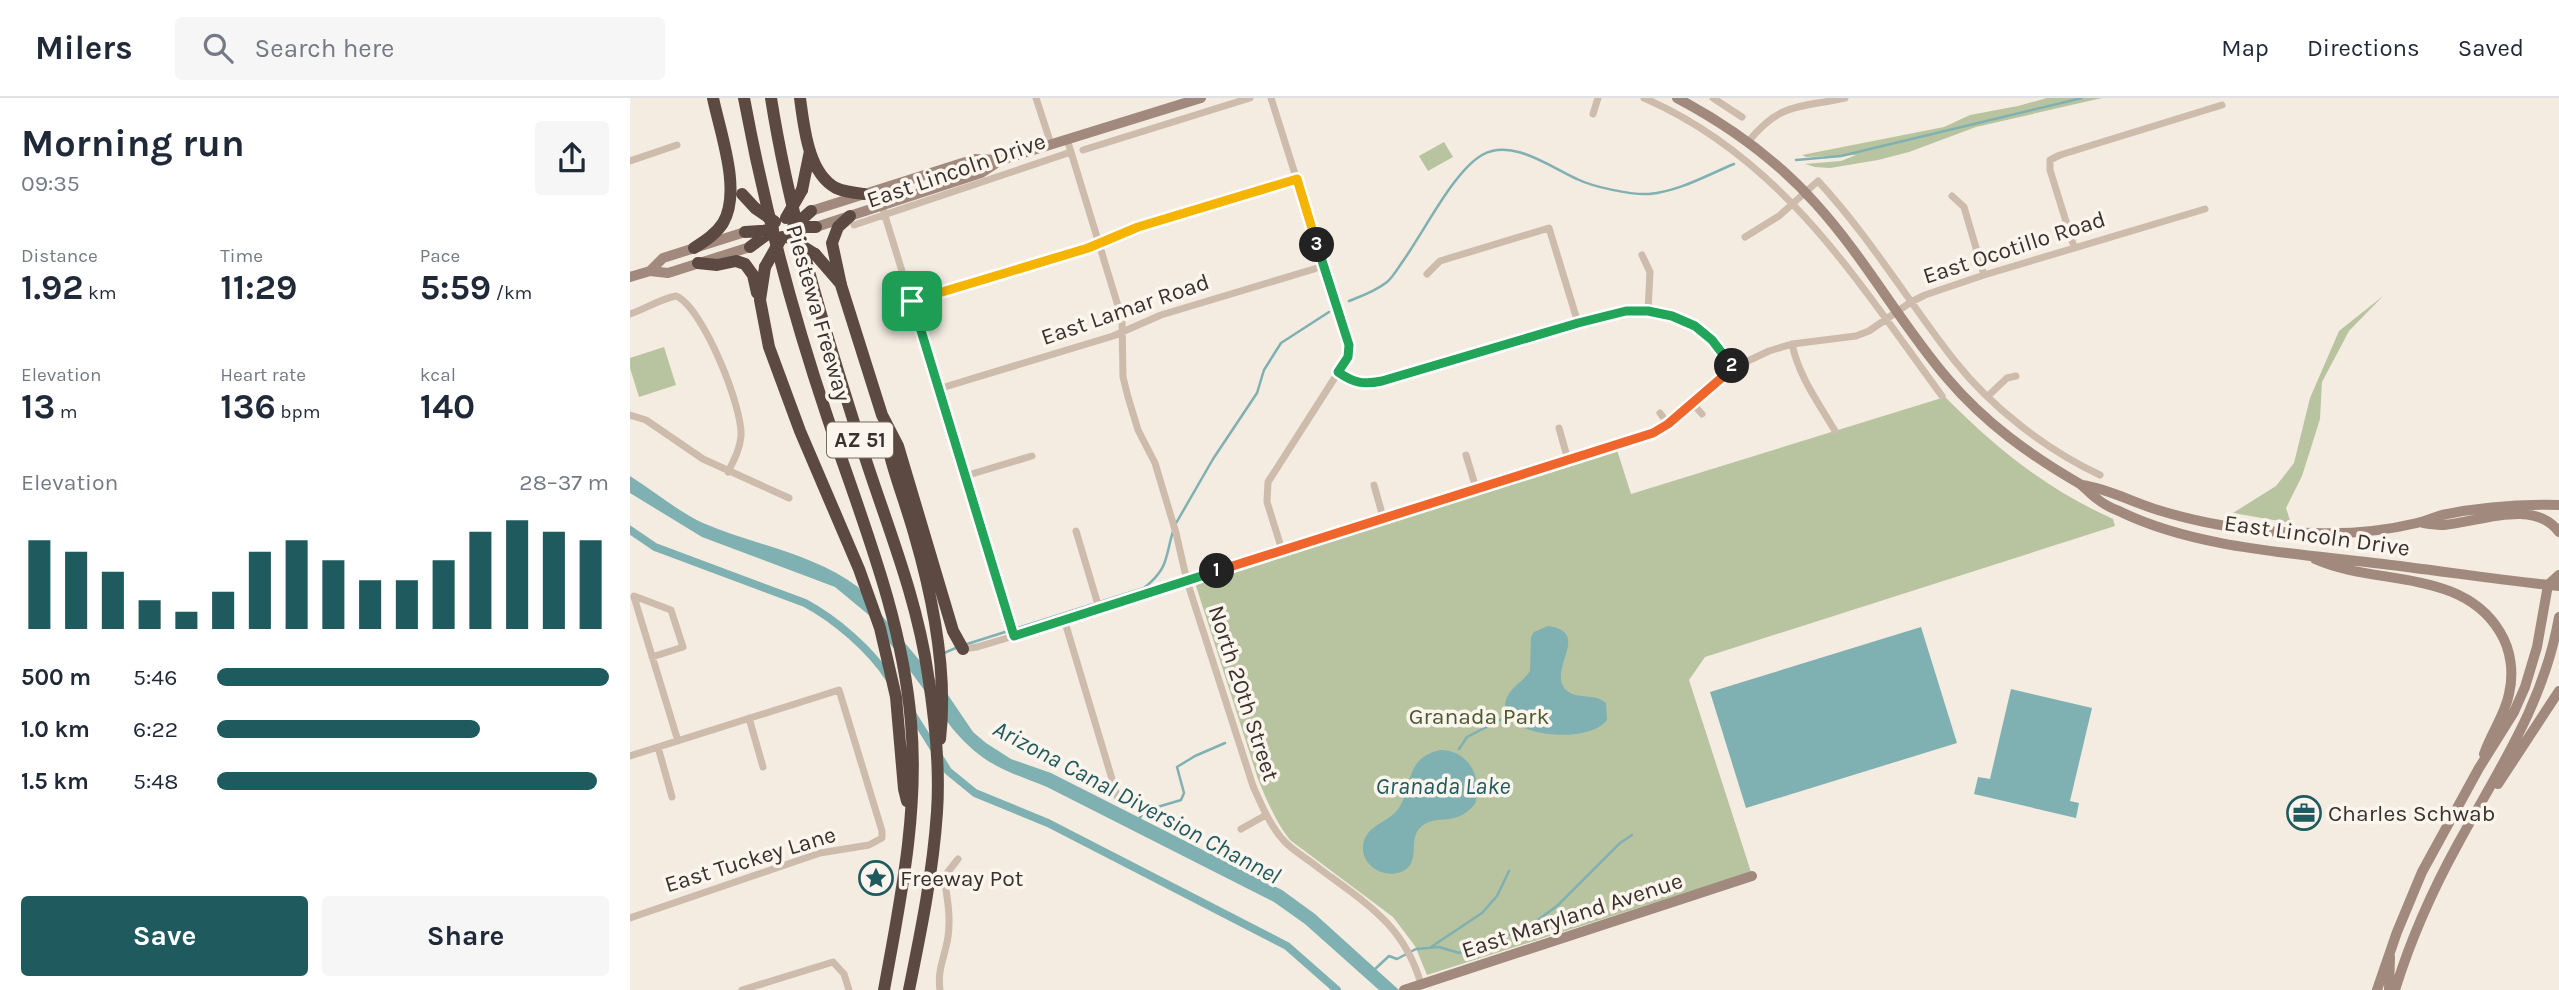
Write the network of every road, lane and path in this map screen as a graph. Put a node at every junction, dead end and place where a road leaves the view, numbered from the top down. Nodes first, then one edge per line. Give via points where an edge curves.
1 (713, 98) edge
2 (744, 98) edge
3 (771, 98) edge
4 (800, 98) edge
5 (1036, 98) edge
6 (1201, 98) edge
7 (1250, 98) edge
8 (1272, 98) edge
9 (1598, 98) edge
10 (1644, 98) edge
11 (1676, 98) edge
12 (1713, 98) edge
13 (1845, 98) edge
14 (2222, 105) dead end
15 (1593, 114) dead end
16 (1742, 117) dead end
17 (1067, 139) junction
18 (1748, 142) junction
19 (1051, 144) junction
20 (677, 145) dead end
21 (1083, 150) dead end
22 (810, 151) junction
23 (1071, 152) junction
24 (1001, 160) junction
25 (630, 161) edge
26 (730, 178) junction
27 (1297, 179) junction
28 (1804, 192) junction
29 (864, 194) junction
30 (1952, 196) dead end
31 (1794, 203) junction
32 (2205, 209) dead end
33 (811, 211) joint
34 (883, 211) junction
35 (852, 221) junction
36 (816, 227) joint
37 (782, 229) junction
38 (1507, 231) dead end
39 (745, 232) joint
40 (1745, 237) dead end
41 (1510, 240) junction
42 (1097, 245) junction
43 (750, 247) joint
44 (2074, 247) junction
45 (694, 248) junction
46 (1642, 255) dead end
47 (698, 263) junction
48 (1324, 266) junction
49 (650, 271) junction
50 (1427, 274) dead end
51 (1984, 275) junction
52 (630, 277) edge
53 (841, 285) junction
54 (760, 300) junction
55 (912, 301) junction
56 (1911, 302) junction
57 (1648, 311) junction
58 (631, 312) edge
59 (1897, 312) junction
60 (1886, 320) junction
61 (1578, 323) junction
62 (1123, 331) junction
63 (1792, 344) junction
64 (1733, 368) junction
65 (1338, 372) junction
66 (2016, 376) dead end
67 (938, 389) junction
68 (1942, 396) dead end
69 (1988, 396) junction
70 (1692, 403) junction
71 (1660, 412) dead end
72 (1702, 414) dead end
73 (630, 415) edge
74 (882, 415) junction
75 (1668, 424) junction
76 (1559, 428) dead end
77 (1835, 431) dead end
78 (1466, 455) dead end
79 (1032, 456) dead end
80 (1568, 460) junction
81 (2088, 470) junction
82 (728, 472) junction
83 (2100, 475) dead end
84 (965, 476) junction
85 (1374, 485) dead end
86 (2082, 485) junction
87 (1476, 488) junction
88 (789, 498) dead end
89 (2559, 505) edge
90 (1383, 517) junction
91 (2420, 523) junction
92 (1076, 531) dead end
93 (2559, 532) edge
94 (1282, 550) junction
95 (2305, 554) junction
96 (2559, 575) edge
97 (1187, 581) junction
98 (2553, 586) edge
99 (632, 596) edge
100 (1099, 608) junction
101 (2559, 617) edge
102 (1064, 619) junction
103 (1014, 636) junction
104 (963, 649) joint
105 (652, 657) junction
106 (2559, 691) edge
107 (749, 719) junction
108 (678, 741) junction
109 (658, 747) junction
110 (630, 756) edge
111 (937, 764) junction
112 (763, 767) dead end
113 (2479, 768) junction
114 (672, 797) dead end
115 (1118, 799) dead end
116 (2480, 807) junction
117 (911, 815) junction
118 (1266, 815) junction
119 (1241, 829) dead end
120 (958, 859) dead end
121 (1752, 876) dead end
122 (630, 918) edge
123 (2413, 939) junction
124 (2389, 953) junction
125 (1421, 985) junction
126 (742, 990) edge
127 (849, 990) edge
128 (884, 990) edge
129 (909, 990) edge
130 (940, 990) edge
131 (1404, 990) edge
132 (2377, 990) edge
133 (2389, 990) edge
134 (2395, 990) edge

1 - 26 highway
2 - 117 highway, Piestewa Freeway / AZ 51 via 786,285 890,605 906,683 914,768
3 - 111 highway, Piestewa Freeway / AZ 51 via 807,266 919,625
4 - 22 highway
5 - 19 street
6 - 17 main road
7 - 21 street, East Lincoln Drive
8 - 27 street
9 - 15 street
10 - 31 street via 1717,138
11 - 18 main road, East Lincoln Drive
12 - 16 street
13 - 18 street via 1779,112
14 - 44 street via 2050,160
17 - 19 main road
17 - 23 street, North 20th Street
18 - 28 main road, East Lincoln Drive
19 - 24 main road
20 - 25 street
22 - 29 highway via 830,184
22 - 37 highway, bridge via 802,190
23 - 34 street, East Lincoln Drive
23 - 42 street, North 20th Street
24 - 29 main road via 975,159
24 - 34 main road via 981,173
26 - 37 highway, bridge via 755,208
26 - 45 highway via 725,219
27 - 42 street via 1138,227
27 - 48 street
28 - 31 street
28 - 56 street via 1818,181
28 - 59 main road, East Lincoln Drive
29 - 33 main road
30 - 51 street via 1964,207
31 - 40 street
31 - 60 street
32 - 44 street, East Ocotillo Road
33 - 37 highway, bridge
34 - 35 main road
34 - 55 street
35 - 36 main road
35 - 53 highway via 838,227 832,243
36 - 37 highway, bridge
37 - 39 highway, bridge
37 - 43 highway, bridge
37 - 53 highway, bridge via 815,254
37 - 54 highway, bridge via 765,267
38 - 41 street
39 - 45 main road
41 - 50 street via 1440,261
41 - 61 street via 1549,228
42 - 55 street
42 - 62 street, North 20th Street
43 - 47 main road
44 - 51 street, East Ocotillo Road
45 - 49 main road via 663,258
46 - 57 street via 1650,272
47 - 49 main road via 668,273
47 - 54 highway via 745,264
48 - 62 street, East Lamar Road
48 - 65 street via 1349,345 1348,357
49 - 52 main road
51 - 56 street, East Ocotillo Road
53 - 74 highway
54 - 117 highway via 769,347 880,628 893,683
55 - 67 street
56 - 59 street, East Ocotillo Road
56 - 69 street
57 - 61 street via 1612,313
57 - 64 street via 1695,326
58 - 82 street via 676,296 704,325 732,397 741,435
59 - 60 street, East Ocotillo Road
59 - 86 main road, East Lincoln Drive via 1949,380 1981,413 2018,446
60 - 63 street, East Ocotillo Road via 1856,336
60 - 68 street
61 - 65 street via 1366,384
62 - 67 street, East Lamar Road
62 - 97 street, North 20th Street via 1128,397 1155,463
63 - 64 street, East Ocotillo Road
63 - 77 street via 1803,378
64 - 70 street, East Ocotillo Road
65 - 94 street via 1268,482 1267,502
66 - 69 street via 2007,378
67 - 84 street
69 - 81 street via 2040,439
70 - 72 street
70 - 75 street, East Ocotillo Road
71 - 75 street
73 - 82 street via 646,420
74 - 104 highway via 898,446 953,631
74 - 111 highway via 887,449 925,572 937,635 942,720
75 - 80 street, East Ocotillo Road
76 - 80 street
78 - 87 street
79 - 84 street
80 - 87 street, East Ocotillo Road
81 - 83 street
81 - 86 street
82 - 88 street
84 - 103 street
85 - 90 street
86 - 91 main road, East Lincoln Drive via 2183,517 2241,528 2340,533
86 - 95 main road, East Lincoln Drive via 2120,512 2178,532
87 - 90 street, East Ocotillo Road
89 - 91 main road, East Lincoln Drive via 2507,505
90 - 94 street, East Ocotillo Road
91 - 93 main road via 2442,525 2526,514 2547,521
92 - 100 street
94 - 97 street, East Ocotillo Road
95 - 98 main road, East Lincoln Drive
95 - 113 main road via 2336,569 2455,592 2488,615 2506,645 2511,678 2505,709
96 - 98 main road
97 - 100 street, East Ocotillo Road
97 - 118 street, North 20th Street
98 - 113 main road via 2525,687
99 - 105 street
99 - 105 street via 671,610 683,647
100 - 102 street, East Ocotillo Road
101 - 116 main road via 2538,695
102 - 103 street, East Ocotillo Road
102 - 115 street
103 - 104 street, East Ocotillo Road
105 - 108 street
106 - 116 main road
107 - 108 street
107 - 112 street
107 - 122 street, East Tuckey Lane via 839,690 882,838 869,845 820,853
108 - 109 street
109 - 110 street
109 - 114 street
111 - 129 highway, Piestewa Freeway / AZ 51 via 938,798 926,903
113 - 124 main road via 2422,872
116 - 123 main road via 2433,891
117 - 128 highway, Piestewa Freeway / AZ 51
118 - 119 street, North 20th Street
118 - 125 street, North 20th Street via 1287,844 1391,925 1409,953
120 - 130 street via 944,877 949,926 938,972
121 - 125 main road, East Maryland Avenue
123 - 124 main road
123 - 134 main road
124 - 132 main road
124 - 133 main road
125 - 131 main road, East Maryland Avenue
126 - 127 street via 833,962 844,974

